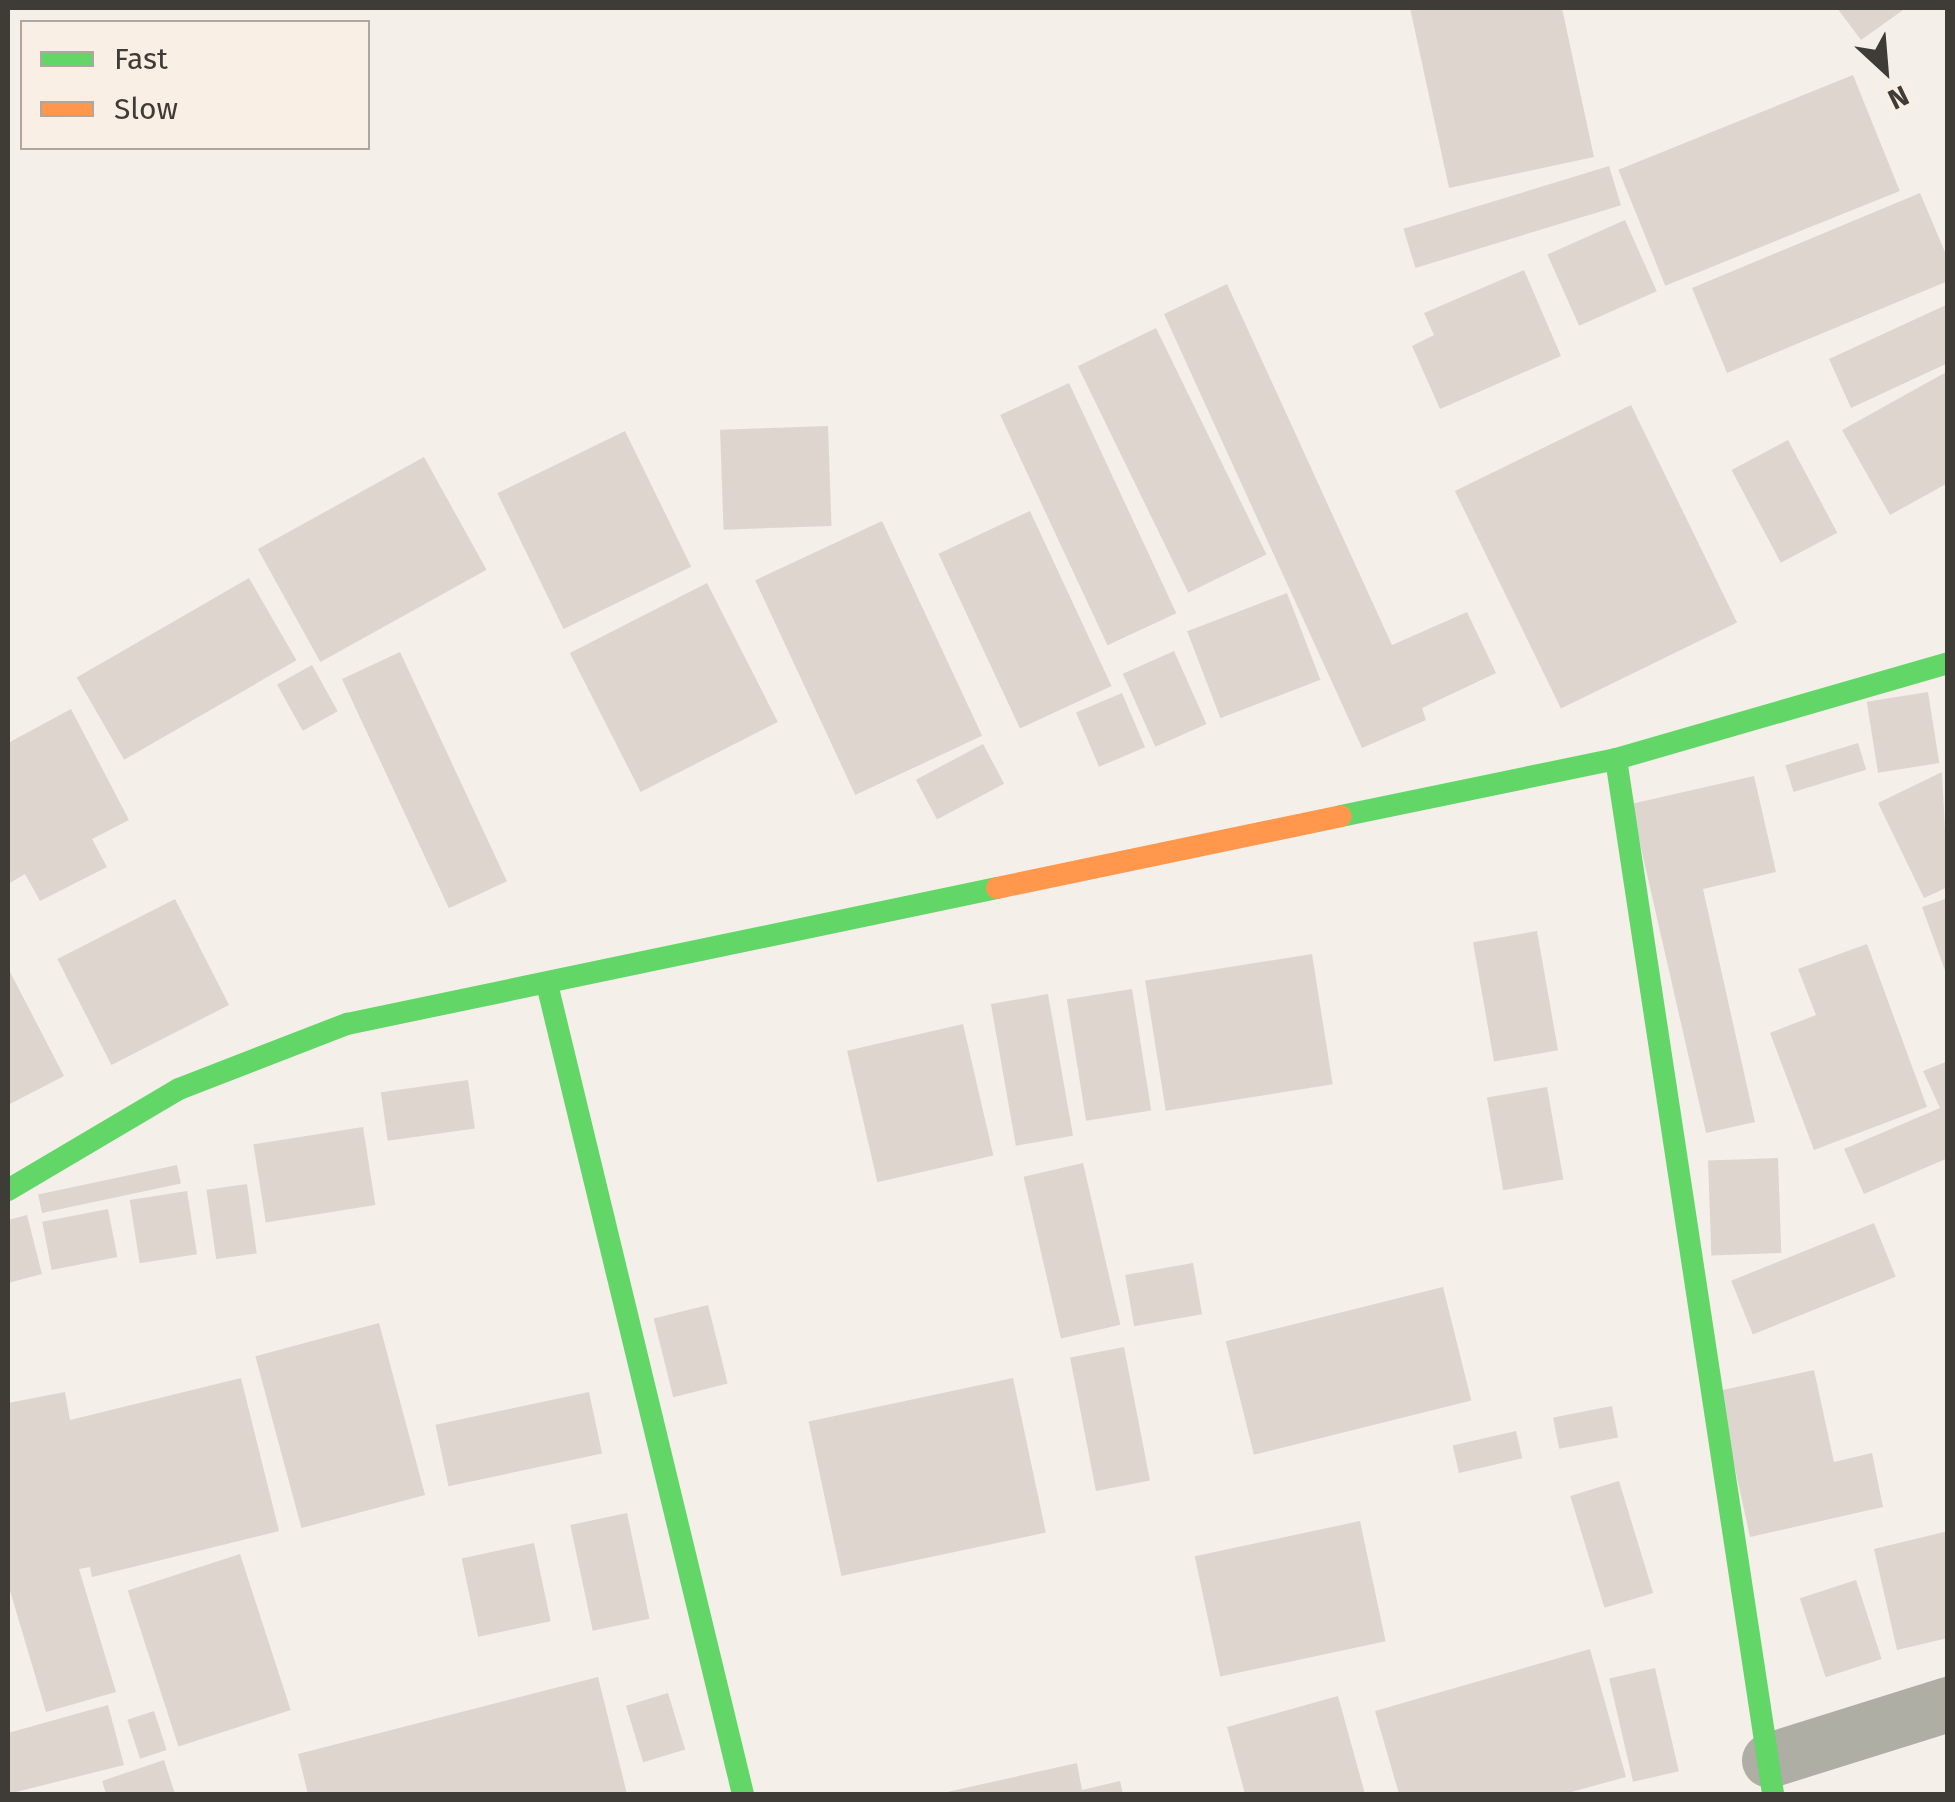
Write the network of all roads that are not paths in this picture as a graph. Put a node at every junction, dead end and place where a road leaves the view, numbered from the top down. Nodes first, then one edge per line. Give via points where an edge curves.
1 (1948, 662) edge
2 (1616, 759) junction
3 (546, 984) junction
4 (8, 1190) edge
5 (1948, 1704) edge
6 (1771, 1777) edge
7 (743, 1794) edge

1 - 2 street
2 - 3 street
2 - 6 street
3 - 4 street via 347,1024 179,1089
3 - 7 street
5 - 6 street

